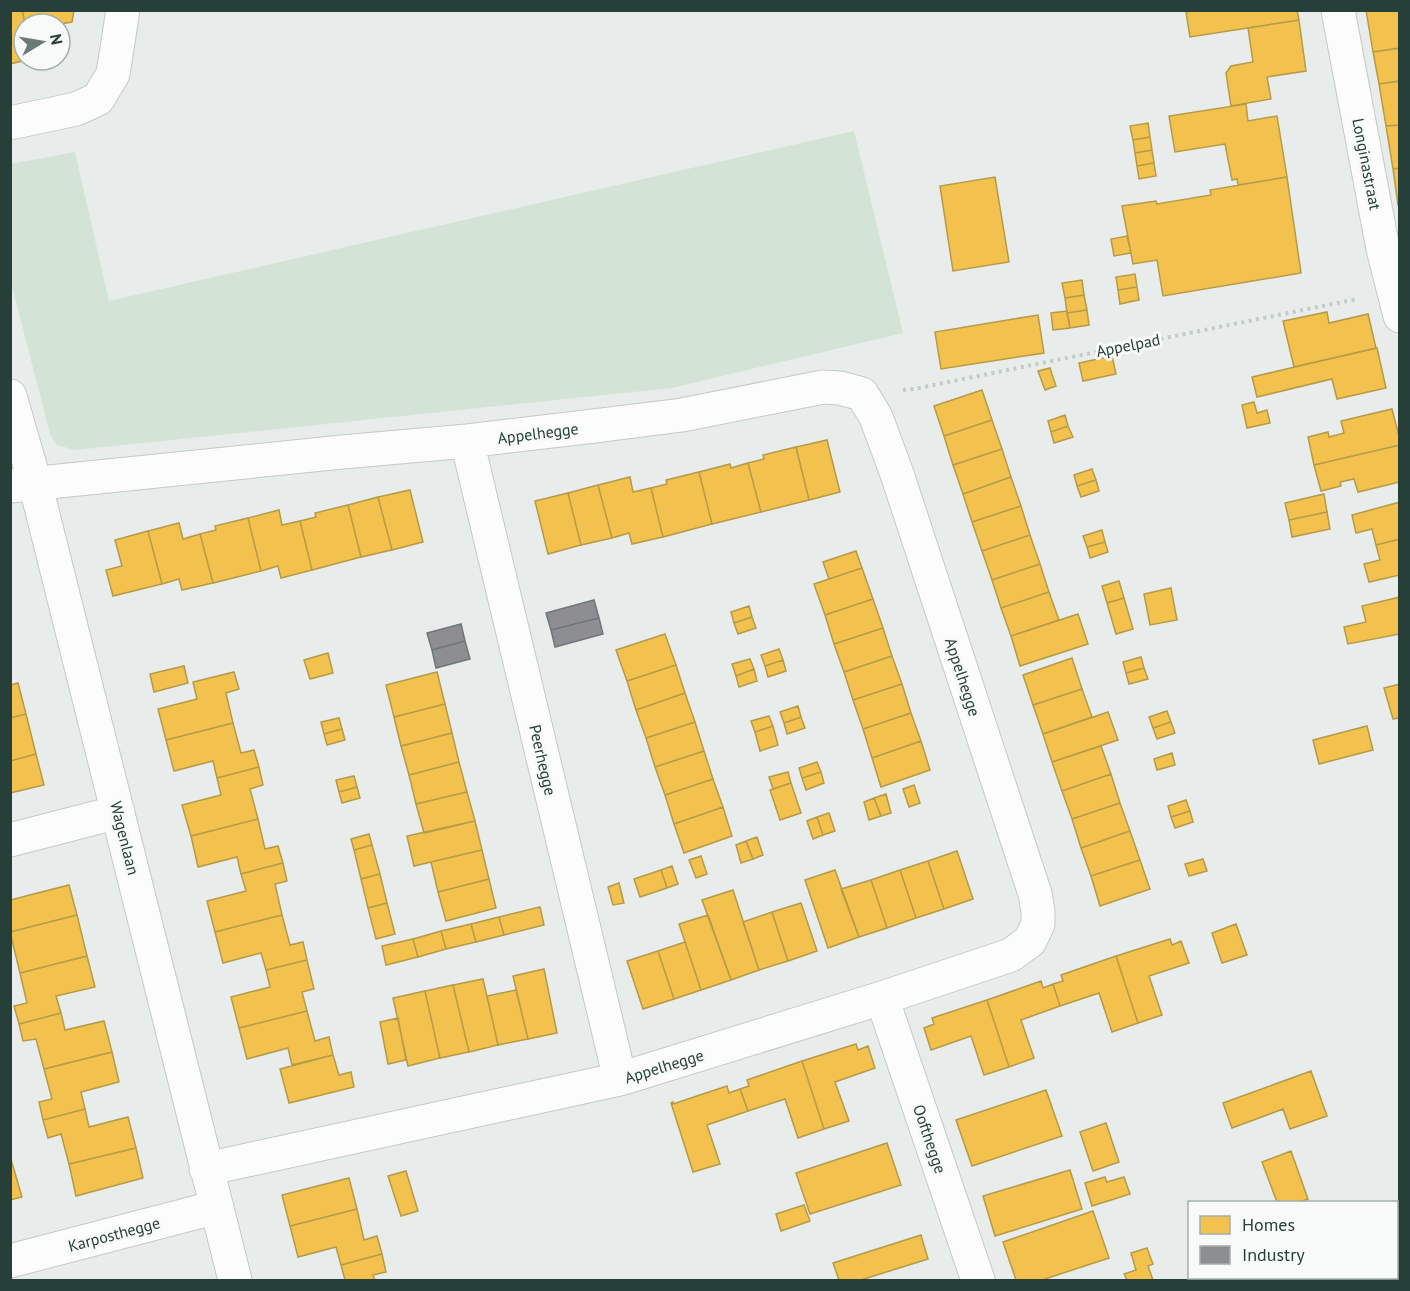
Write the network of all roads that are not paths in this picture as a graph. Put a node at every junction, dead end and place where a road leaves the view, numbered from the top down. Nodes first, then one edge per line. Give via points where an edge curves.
1 (123, 10) edge
2 (1338, 10) edge
3 (10, 123) edge
4 (1396, 304) edge
5 (10, 396) edge
6 (467, 441) junction
7 (23, 484) edge
8 (118, 812) junction
9 (10, 840) edge
10 (882, 998) junction
11 (620, 1079) junction
12 (206, 1169) junction
13 (217, 1207) junction
14 (10, 1261) edge
15 (235, 1281) edge
16 (978, 1281) edge

1 - 3 street via 113,74 98,99 76,109
2 - 4 street, Longinastraat
5 - 7 street, Wagenlaan
6 - 7 street, Appelhegge
6 - 10 street, Appelhegge via 682,415 823,387 862,394 876,417 897,474 1038,911 1038,924 1030,941 1011,955
6 - 11 street, Peerhegge
7 - 8 street, Wagenlaan
8 - 9 street
8 - 12 street, Wagenlaan
10 - 11 street, Appelhegge
10 - 16 street, Oofthegge
11 - 12 street, Appelhegge
12 - 13 street, Wagenlaan
13 - 14 street, Karposthegge
13 - 15 street, Wagenlaan

